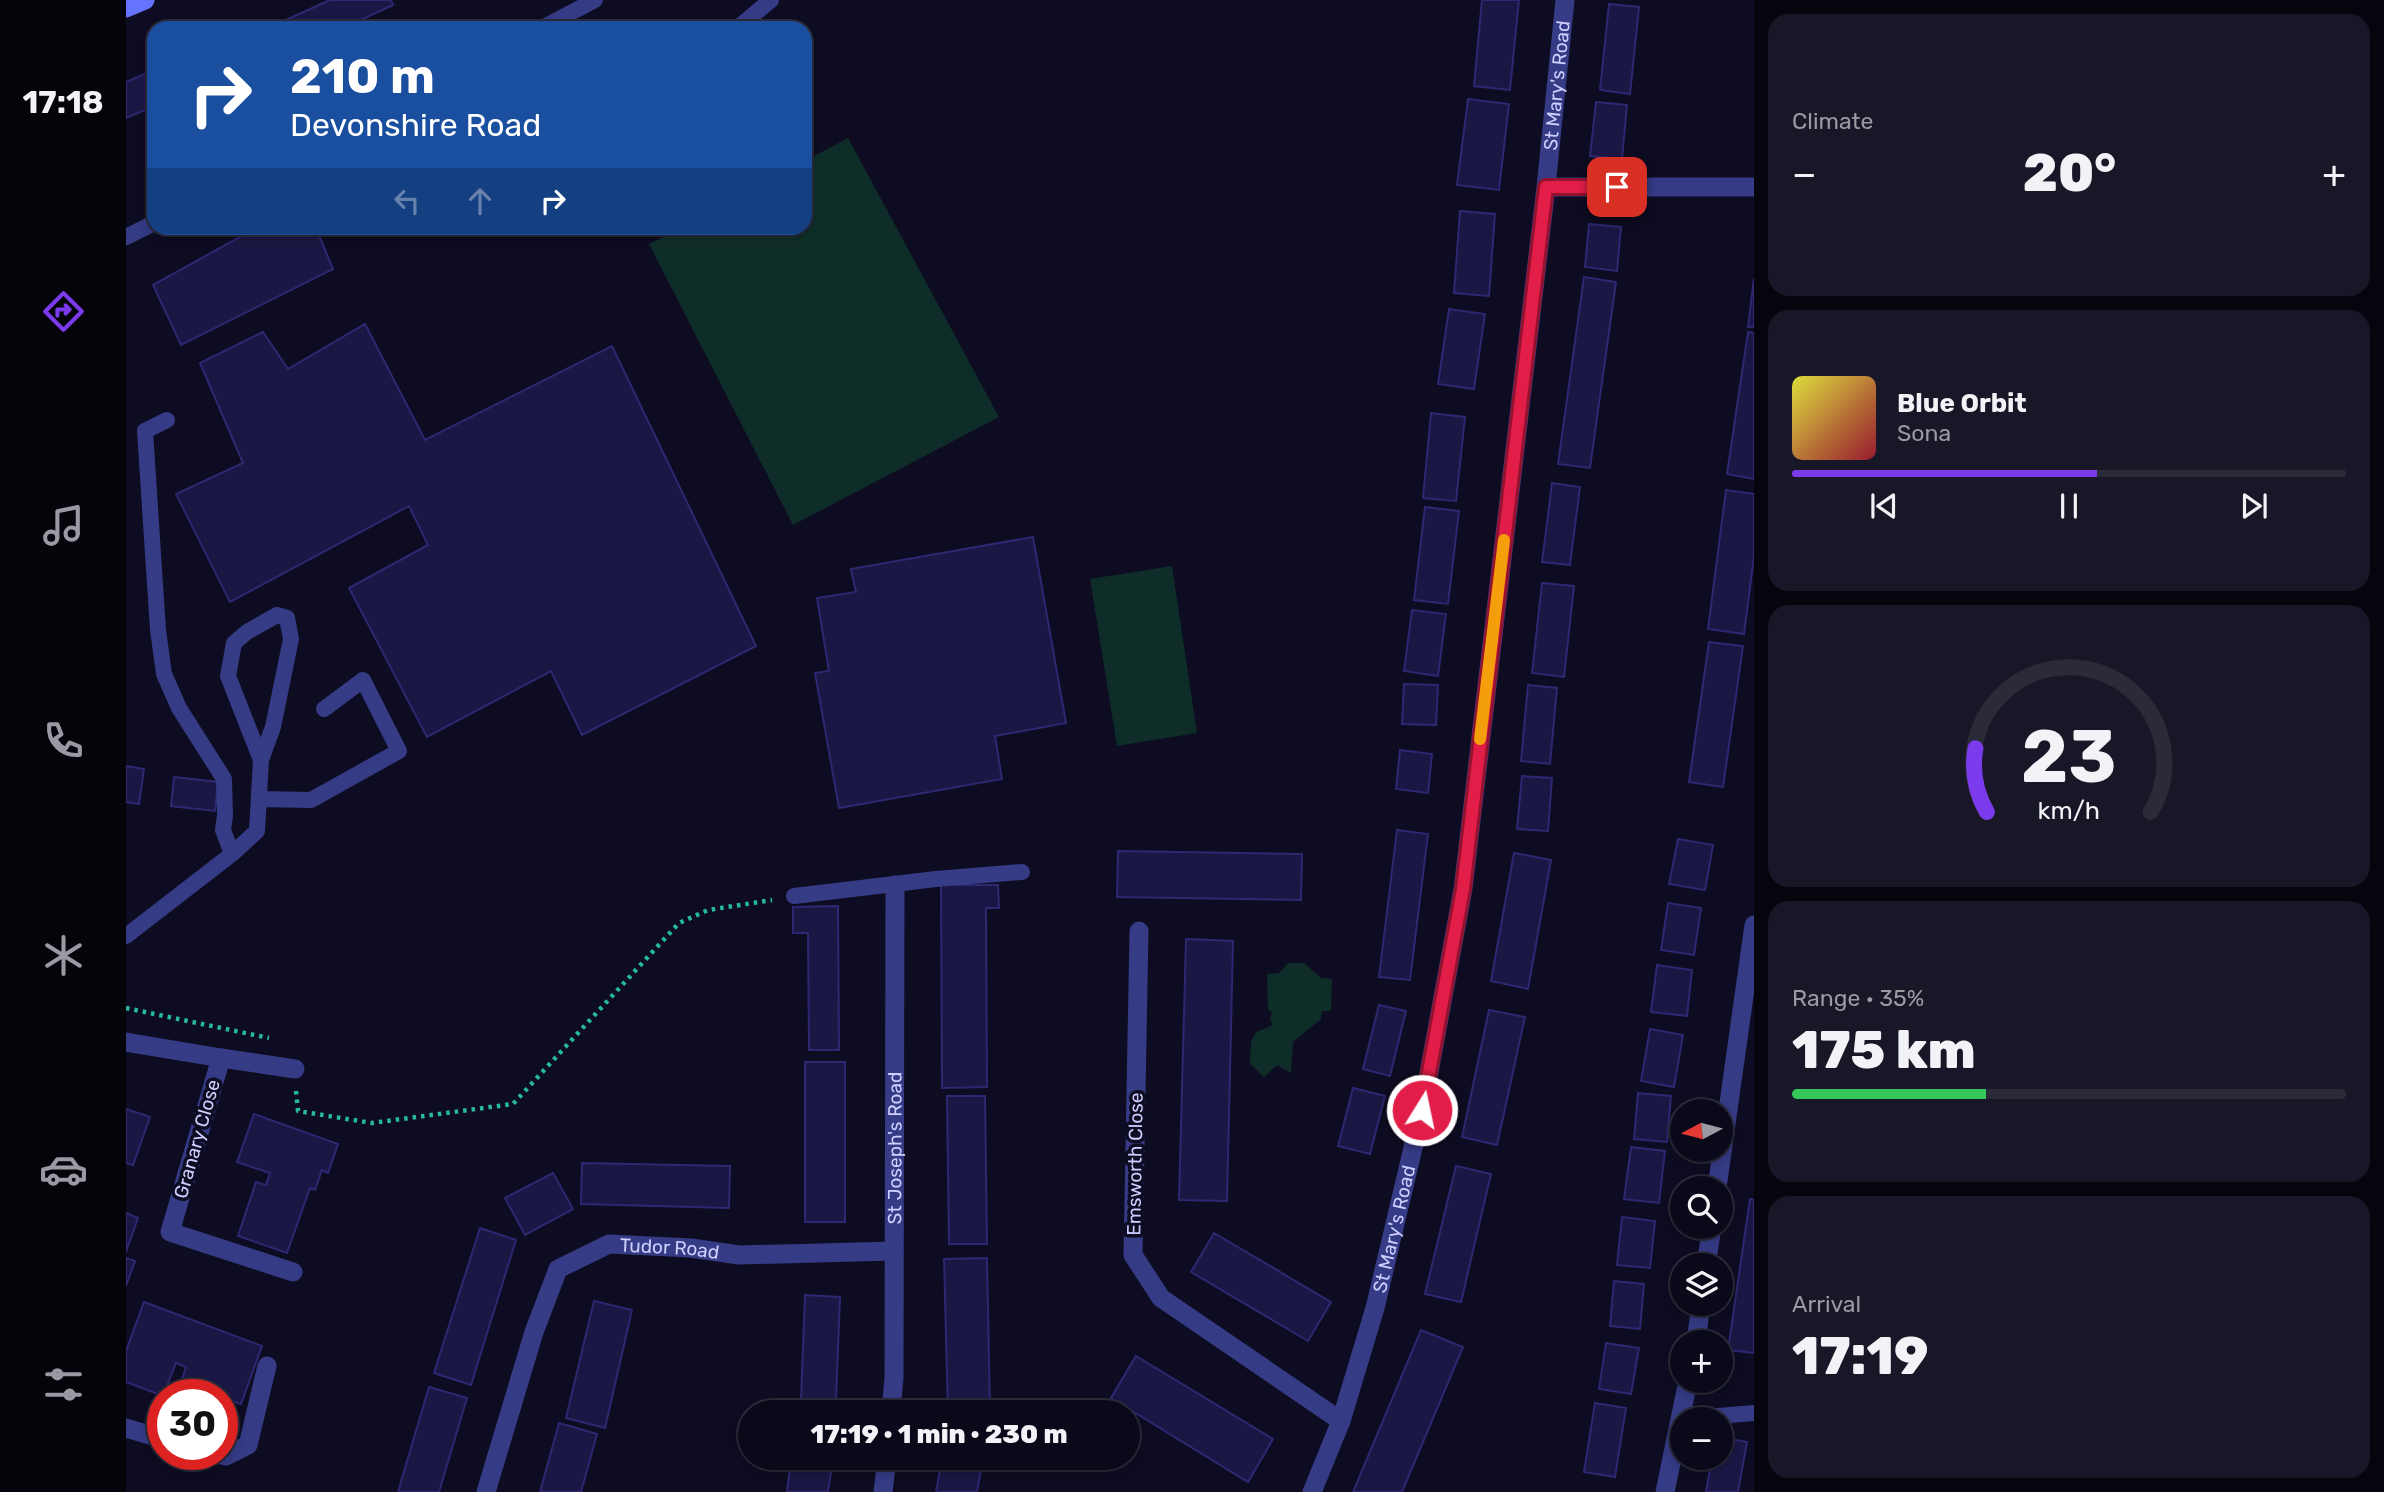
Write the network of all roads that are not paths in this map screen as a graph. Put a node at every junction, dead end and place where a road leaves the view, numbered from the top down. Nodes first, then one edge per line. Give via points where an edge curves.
1 (145, 0) edge
2 (595, 0) edge
3 (771, 0) edge
4 (1565, 0) edge
5 (126, 8) edge
6 (555, 21) edge
7 (746, 21) edge
8 (1546, 187) junction
9 (1754, 187) edge
10 (147, 226) edge
11 (126, 237) edge
12 (167, 420) dead end
13 (324, 709) dead end
14 (261, 760) junction
15 (259, 799) junction
16 (232, 854) junction
17 (1022, 872) dead end
18 (895, 884) junction
19 (793, 896) road end
20 (1754, 925) edge
21 (1139, 931) dead end
22 (126, 936) edge
23 (126, 1042) edge
24 (221, 1058) junction
25 (295, 1069) road end
26 (1719, 1176) edge
27 (894, 1251) junction
28 (293, 1272) dead end
29 (267, 1366) dead end
30 (892, 1400) edge
31 (1754, 1413) edge
32 (1733, 1415) edge
33 (1341, 1421) junction
34 (126, 1428) edge
35 (147, 1434) edge
36 (238, 1450) edge
37 (1670, 1469) edge
38 (886, 1470) edge
39 (486, 1492) edge
40 (883, 1492) edge
41 (1312, 1492) edge
42 (1665, 1492) edge

1 - 5 main road
2 - 6 lane
3 - 7 lane
4 - 8 street, St Mary's Road
8 - 9 street
8 - 33 street, St Mary's Road via 1463,889 1422,1110
10 - 11 lane
12 - 16 lane via 145,431 162,663 179,708 224,779 223,830
13 - 15 lane via 363,680 399,751 311,800
14 - 14 lane via 228,676 234,643 276,615 286,618 291,639 273,727
14 - 15 lane
15 - 16 lane via 257,831
16 - 22 lane
17 - 18 lane
18 - 19 lane
18 - 27 street, St Joseph's Road
20 - 26 street
21 - 33 street, Emsworth Close via 1133,1255 1161,1298
23 - 24 street, Granary Close
24 - 25 street
24 - 28 street, Granary Close via 170,1232
27 - 30 street, St Joseph's Road
27 - 39 street, Tudor Road via 738,1255 610,1244 558,1269
29 - 36 street via 248,1445
31 - 32 lane
33 - 41 street, St Mary's Road
34 - 35 street
37 - 42 street
38 - 40 street

